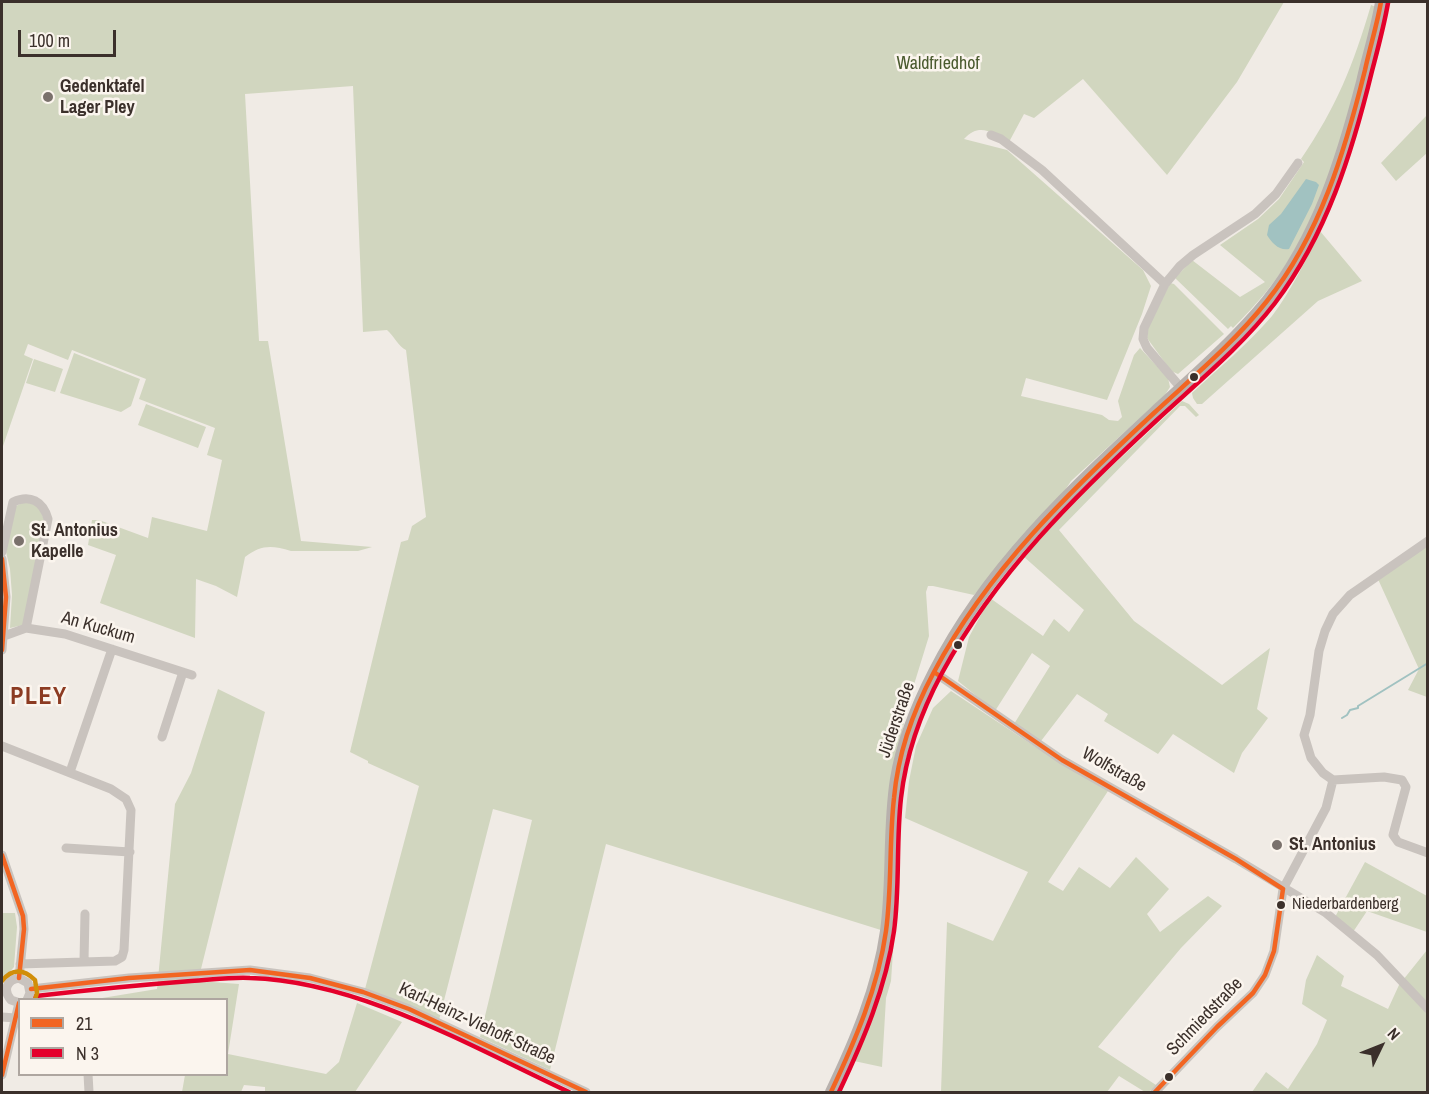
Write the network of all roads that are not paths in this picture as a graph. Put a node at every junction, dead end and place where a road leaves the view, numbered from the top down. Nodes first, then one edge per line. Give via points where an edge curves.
1 (1381, 2) edge
2 (991, 135) dead end
3 (1298, 163) dead end
4 (1165, 284) junction
5 (1181, 388) junction
6 (4, 526) edge
7 (1428, 541) edge
8 (2, 552) edge
9 (2, 562) edge
10 (26, 628) junction
11 (4, 636) junction
12 (112, 649) junction
13 (2, 650) edge
14 (934, 672) junction
15 (162, 737) dead end
16 (2, 746) edge
17 (70, 772) junction
18 (1333, 780) junction
19 (66, 848) dead end
20 (130, 852) junction
21 (1428, 853) edge
22 (2, 855) edge
23 (1282, 889) junction
24 (85, 914) dead end
25 (84, 961) junction
26 (20, 964) junction
27 (19, 978) junction
28 (31, 990) junction
29 (4, 994) edge
30 (25, 998) edge
31 (18, 1001) edge
32 (1428, 1009) edge
33 (18, 1011) edge
34 (2, 1017) edge
35 (15, 1018) junction
36 (2, 1075) edge
37 (88, 1076) edge
38 (89, 1092) edge
39 (586, 1092) edge
40 (831, 1092) edge
41 (1155, 1092) edge

1 - 5 main road, Jüderstraße via 1340,159 1298,254 1266,301
2 - 4 street via 1042,170
3 - 4 street via 1276,194 1255,214 1193,255
4 - 5 street via 1144,328 1143,339
5 - 14 main road, Jüderstraße via 1018,547 979,597
6 - 8 street
6 - 10 street via 13,502 25,497 41,505 48,519
7 - 18 street via 1350,595 1333,614 1325,631 1304,735 1311,758
9 - 11 street via 6,597
10 - 11 street, An Kuckum
10 - 12 street, An Kuckum via 65,634
11 - 13 street
12 - 15 street, An Kuckum via 187,673
12 - 17 street
14 - 23 street, Wolfstraße via 1062,760
14 - 40 main road, Jüderstraße via 910,728 896,780 886,932 874,986
16 - 17 street
17 - 20 street via 126,799 131,810
18 - 21 street via 1402,780 1406,787 1393,835 1398,842
18 - 23 street via 1326,808
19 - 20 street
20 - 25 street via 122,957 115,961
22 - 26 street via 23,916
23 - 32 street, Wolfstraße via 1326,913 1377,955
23 - 41 street, Schmiedstraße via 1274,951 1265,975 1253,993
24 - 25 street
25 - 26 street
26 - 27 street
27 - 28 street via 26,980
27 - 29 street via 9,983
28 - 30 street
28 - 39 street, Karl-Heinz-Viehoff-Straße via 129,978 250,970 310,978 409,1009
29 - 31 street
33 - 35 street
34 - 35 street
35 - 36 street
37 - 38 street

